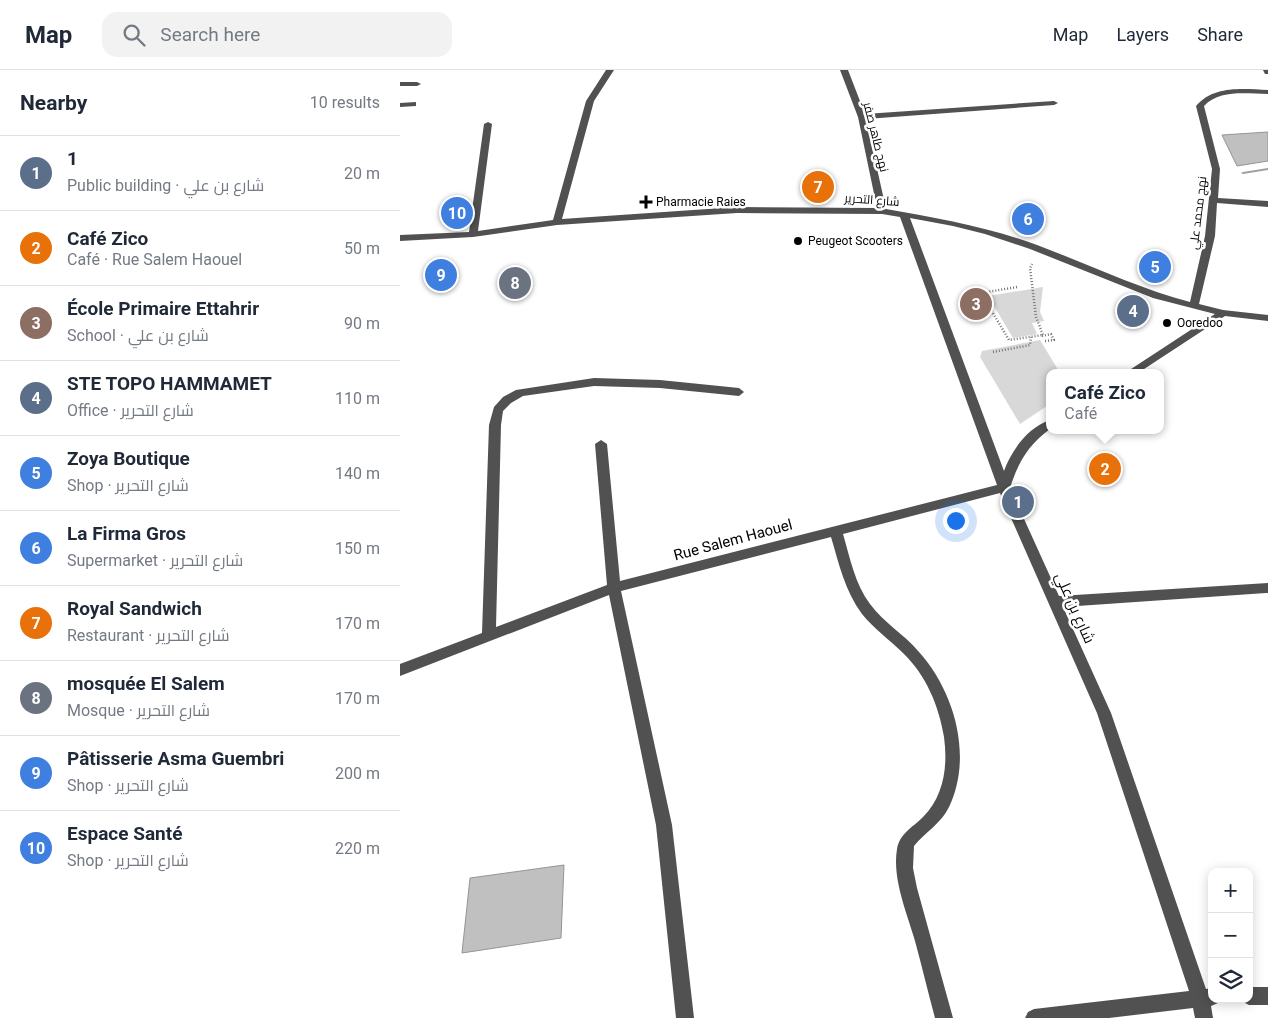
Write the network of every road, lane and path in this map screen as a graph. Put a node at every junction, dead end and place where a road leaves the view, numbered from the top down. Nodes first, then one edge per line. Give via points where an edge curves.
1 (610, 70) edge
2 (844, 70) edge
3 (400, 84) edge
4 (417, 84) dead end
5 (1268, 92) edge
6 (1054, 103) dead end
7 (413, 104) dead end
8 (400, 105) edge
9 (862, 117) junction
10 (488, 124) dead end
11 (1214, 200) junction
12 (1268, 204) edge
13 (882, 211) junction
14 (904, 215) junction
15 (557, 222) junction
16 (474, 234) junction
17 (400, 238) edge
18 (1035, 259) dead end
19 (1017, 287) dead end
20 (971, 297) dead end
21 (985, 299) junction
22 (1194, 306) junction
23 (1223, 313) junction
24 (1268, 318) edge
25 (1031, 337) junction
26 (1036, 338) dead end
27 (1045, 341) dead end
28 (993, 352) dead end
29 (1136, 369) edge
30 (740, 392) dead end
31 (1046, 427) edge
32 (601, 444) dead end
33 (1004, 488) junction
34 (835, 530) junction
35 (614, 588) junction
36 (1266, 588) dead end
37 (1055, 602) junction
38 (490, 638) junction
39 (400, 670) edge
40 (1253, 996) edge
41 (1268, 996) edge
42 (1206, 997) edge
43 (685, 1018) edge
44 (944, 1018) edge
45 (1034, 1018) edge
46 (1204, 1018) edge

1 - 15 street via 590,101
2 - 9 street, نهج طاهر صفر
3 - 4 street
5 - 11 street, نهج محمد علي via 1214,96 1200,106 1216,169
6 - 9 street
7 - 8 street
9 - 13 street, نهج طاهر صفر
10 - 16 street
11 - 12 street
11 - 22 street, نهج محمد علي via 1210,236
13 - 14 street, شارع التحرير
13 - 15 street, شارع التحرير via 737,210
14 - 22 street, شارع التحرير via 988,232 1156,296
14 - 33 street, شارع بن علي
15 - 16 street, شارع التحرير
16 - 17 street, شارع التحرير
18 - 25 path via 1030,268 1036,317 1043,335
19 - 21 path via 981,293
20 - 21 path via 960,298 962,302
21 - 25 path via 1009,340
22 - 23 street, شارع التحرير
23 - 24 street, شارع التحرير
23 - 29 street
25 - 28 path via 1030,345
26 - 27 path via 1051,334 1054,340
30 - 38 street via 660,384 594,382 520,393 507,400 498,410 495,425
31 - 33 street via 1022,446 1011,463
32 - 35 street
33 - 34 street, Rue Salem Haouel
33 - 37 street, شارع بن علي
34 - 35 street, Rue Salem Haouel
34 - 44 street via 861,602 871,616 914,655 930,677 949,726 953,750 952,778 939,811 910,838 905,847 904,862
35 - 38 street, Rue Salem Haouel
35 - 43 street via 664,825
36 - 37 street
37 - 42 street, شارع بن علي via 1104,713
38 - 39 street, Rue Salem Haouel
40 - 41 street
42 - 45 street
42 - 46 street, شارع بن علي

